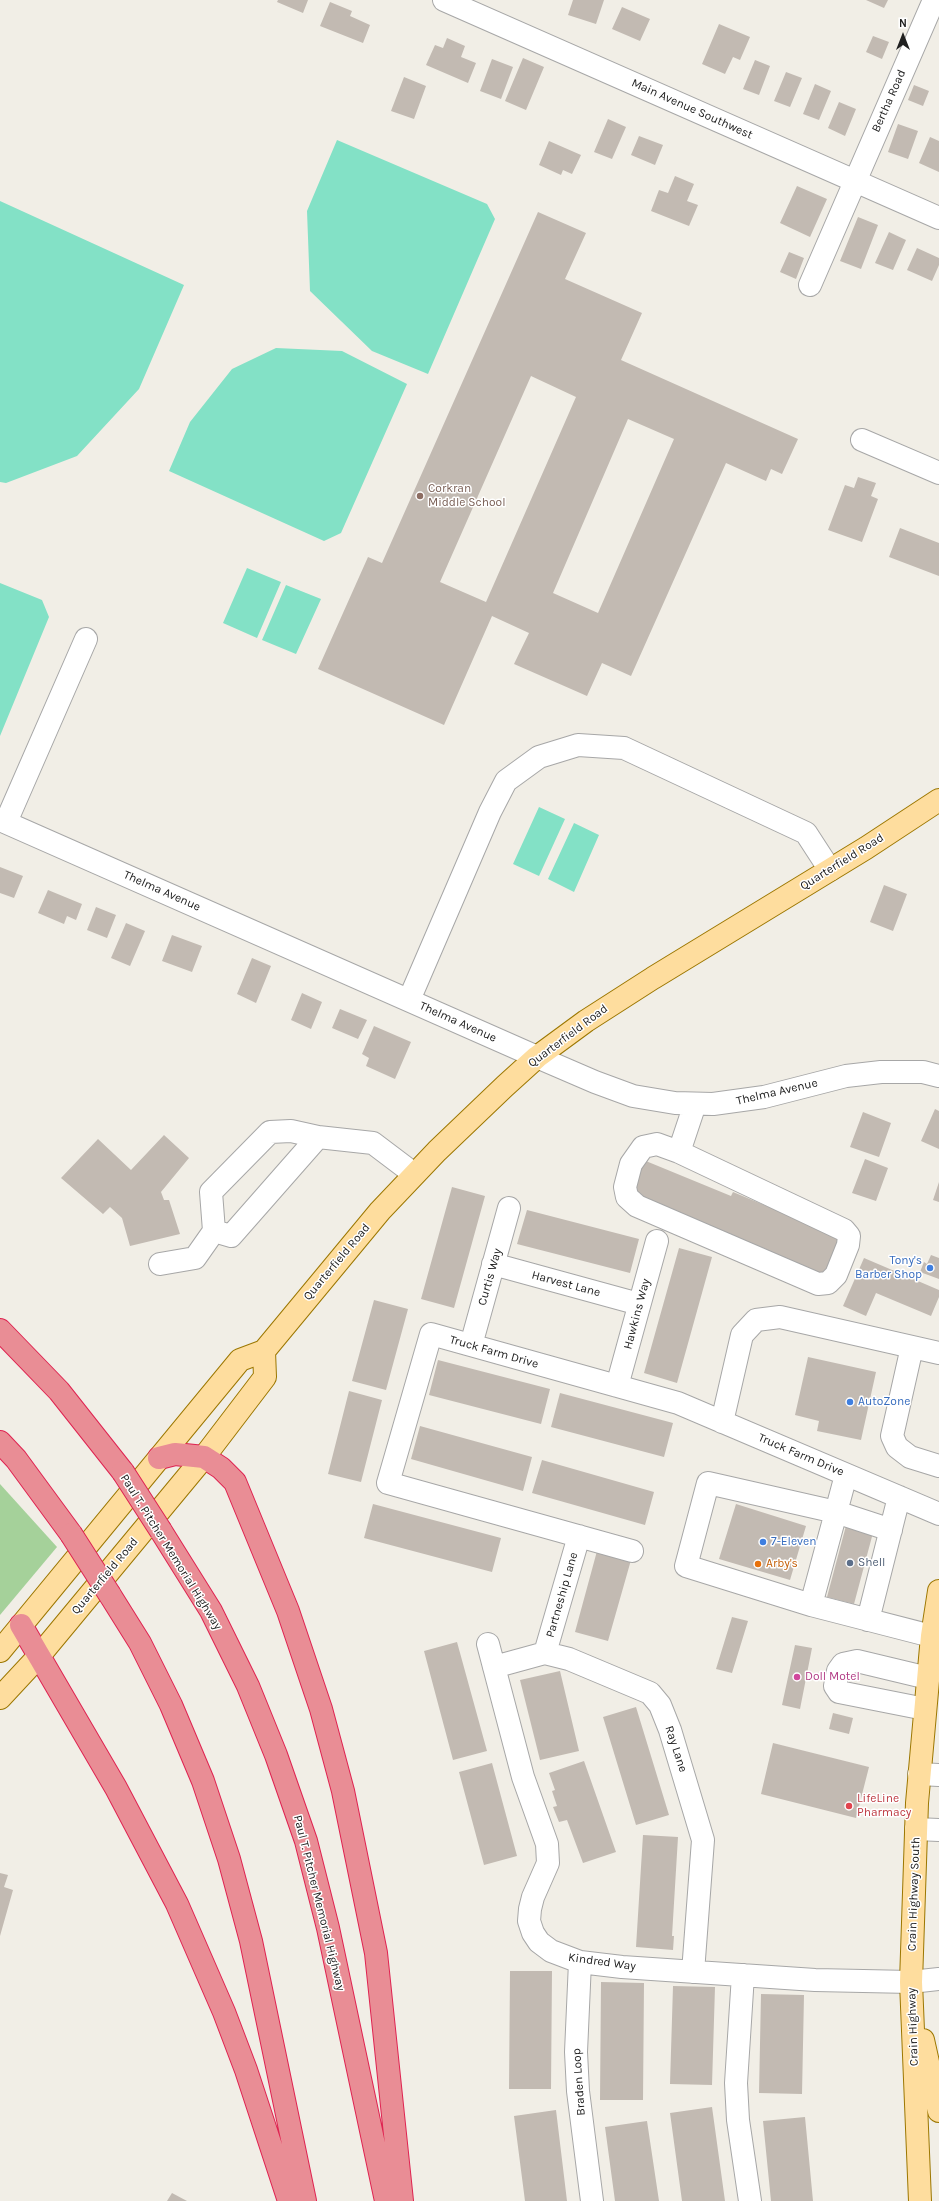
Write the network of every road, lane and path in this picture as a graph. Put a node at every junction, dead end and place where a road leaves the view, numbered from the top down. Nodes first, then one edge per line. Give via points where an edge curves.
1 (444, 0) edge
2 (934, 0) edge
3 (855, 181) junction
4 (939, 218) edge
5 (810, 286) dead end
6 (862, 440) dead end
7 (939, 473) edge
8 (86, 640) dead end
9 (939, 800) edge
10 (3, 821) edge
11 (830, 870) junction
12 (409, 1000) junction
13 (537, 1057) junction
14 (939, 1076) edge
15 (695, 1104) junction
16 (318, 1137) junction
17 (679, 1152) junction
18 (414, 1174) junction
19 (509, 1208) dead end
20 (214, 1231) junction
21 (657, 1241) dead end
22 (160, 1264) dead end
23 (494, 1264) junction
24 (639, 1304) junction
25 (0, 1330) edge
26 (471, 1345) junction
27 (912, 1347) junction
28 (264, 1351) junction
29 (939, 1353) edge
30 (617, 1386) junction
31 (722, 1422) junction
32 (0, 1442) edge
33 (204, 1457) junction
34 (159, 1458) junction
35 (939, 1466) edge
36 (846, 1474) junction
37 (899, 1497) junction
38 (836, 1512) junction
39 (939, 1514) edge
40 (891, 1530) junction
41 (579, 1536) junction
42 (632, 1551) dead end
43 (939, 1591) edge
44 (811, 1605) junction
45 (868, 1620) junction
46 (21, 1625) junction
47 (935, 1637) edge
48 (488, 1644) dead end
49 (0, 1652) edge
50 (545, 1653) junction
51 (39, 1656) junction
52 (494, 1667) junction
53 (928, 1678) junction
54 (0, 1698) edge
55 (925, 1709) junction
56 (929, 1774) edge
57 (916, 1829) junction
58 (939, 1830) edge
59 (580, 1962) junction
60 (693, 1972) junction
61 (743, 1975) junction
62 (939, 1979) edge
63 (911, 1982) junction
64 (939, 2111) edge
65 (289, 2201) edge
66 (305, 2201) edge
67 (386, 2201) edge
68 (402, 2201) edge
69 (592, 2201) edge
70 (750, 2201) edge
71 (920, 2201) edge

1 - 3 street, Main Avenue Southwest
2 - 3 street, Bertha Road
3 - 4 street, Main Avenue Southwest
3 - 5 street, Bertha Road
6 - 7 street
8 - 10 street
9 - 11 main road, Quarterfield Road
10 - 12 street, Thelma Avenue
11 - 12 street via 806,833 624,748 578,745 539,757 506,781 490,812
11 - 13 main road, Quarterfield Road via 586,1021
12 - 13 street, Thelma Avenue
13 - 15 street, Thelma Avenue via 633,1096 660,1102
13 - 18 main road, Quarterfield Road
14 - 15 street, Thelma Avenue via 923,1072 881,1072 846,1076 734,1102
15 - 17 street
16 - 18 street via 373,1143
16 - 20 street via 230,1236
16 - 20 street via 291,1131 270,1132 211,1192
17 - 17 street via 657,1144 643,1147 631,1164 625,1187 627,1197 637,1206 818,1284 828,1283 836,1275 848,1245 849,1236 844,1230
18 - 28 main road, Quarterfield Road via 354,1240
19 - 23 street, Curtis Way
20 - 22 street via 195,1258
21 - 24 street, Hawkins Way
23 - 24 street, Harvest Lane
23 - 26 street, Curtis Way
24 - 30 street, Hawkins Way
25 - 67 highway, Paul T. Pitcher Memorial Highway, bridge via 59,1391 123,1472 211,1611 248,1686 276,1755 306,1841 328,1928
26 - 30 street, Truck Farm Drive
26 - 41 street, Truck Farm Drive via 431,1334 388,1483
27 - 29 street
27 - 31 street via 780,1317 756,1320 742,1335
27 - 35 street via 892,1436 896,1447 910,1457
28 - 33 main road, Quarterfield Road via 265,1377
28 - 34 main road via 240,1360
30 - 31 street, Truck Farm Drive via 678,1403
31 - 36 street, Truck Farm Drive
32 - 66 highway, bridge via 16,1459 71,1534 140,1642 203,1782 229,1859 251,1941
33 - 34 highway via 175,1454
33 - 51 main road, Quarterfield Road
33 - 68 highway via 221,1468 235,1482 288,1611 321,1709 341,1784 376,1953
34 - 46 main road
36 - 37 street, Truck Farm Drive
36 - 38 street
37 - 39 street, Truck Farm Drive
37 - 40 street
38 - 40 street
38 - 44 street
38 - 44 street via 708,1483 686,1566
40 - 45 street
41 - 42 street, Truck Farm Drive
41 - 50 street, Partneship Lane
43 - 47 main road, Crain Highway South
44 - 45 street
45 - 47 street
46 - 49 main road
46 - 51 highway
47 - 53 main road, Crain Highway South
48 - 52 street, Kindred Way
50 - 52 street, Ray Lane
50 - 60 street, Ray Lane via 569,1659 650,1693 660,1705 704,1840
51 - 54 main road, Quarterfield Road
51 - 65 highway via 120,1795 201,1957 246,2070
52 - 59 street, Kindred Way via 523,1777 549,1854 545,1872 530,1909 533,1933 551,1952
53 - 55 main road, Crain Highway South
53 - 55 street via 857,1661 843,1664 838,1671 835,1686 839,1692
55 - 56 main road, Crain Highway South
56 - 57 main road, Crain Highway South
57 - 58 street
57 - 63 main road, Crain Highway South
59 - 60 street, Kindred Way
59 - 69 street, Braden Loop via 577,2076
60 - 61 street, Kindred Way
61 - 63 street, Kindred Way
61 - 70 street via 736,2083 738,2120
62 - 63 street, Kindred Way
63 - 64 main road, Crain Highway
63 - 71 main road, Crain Highway

